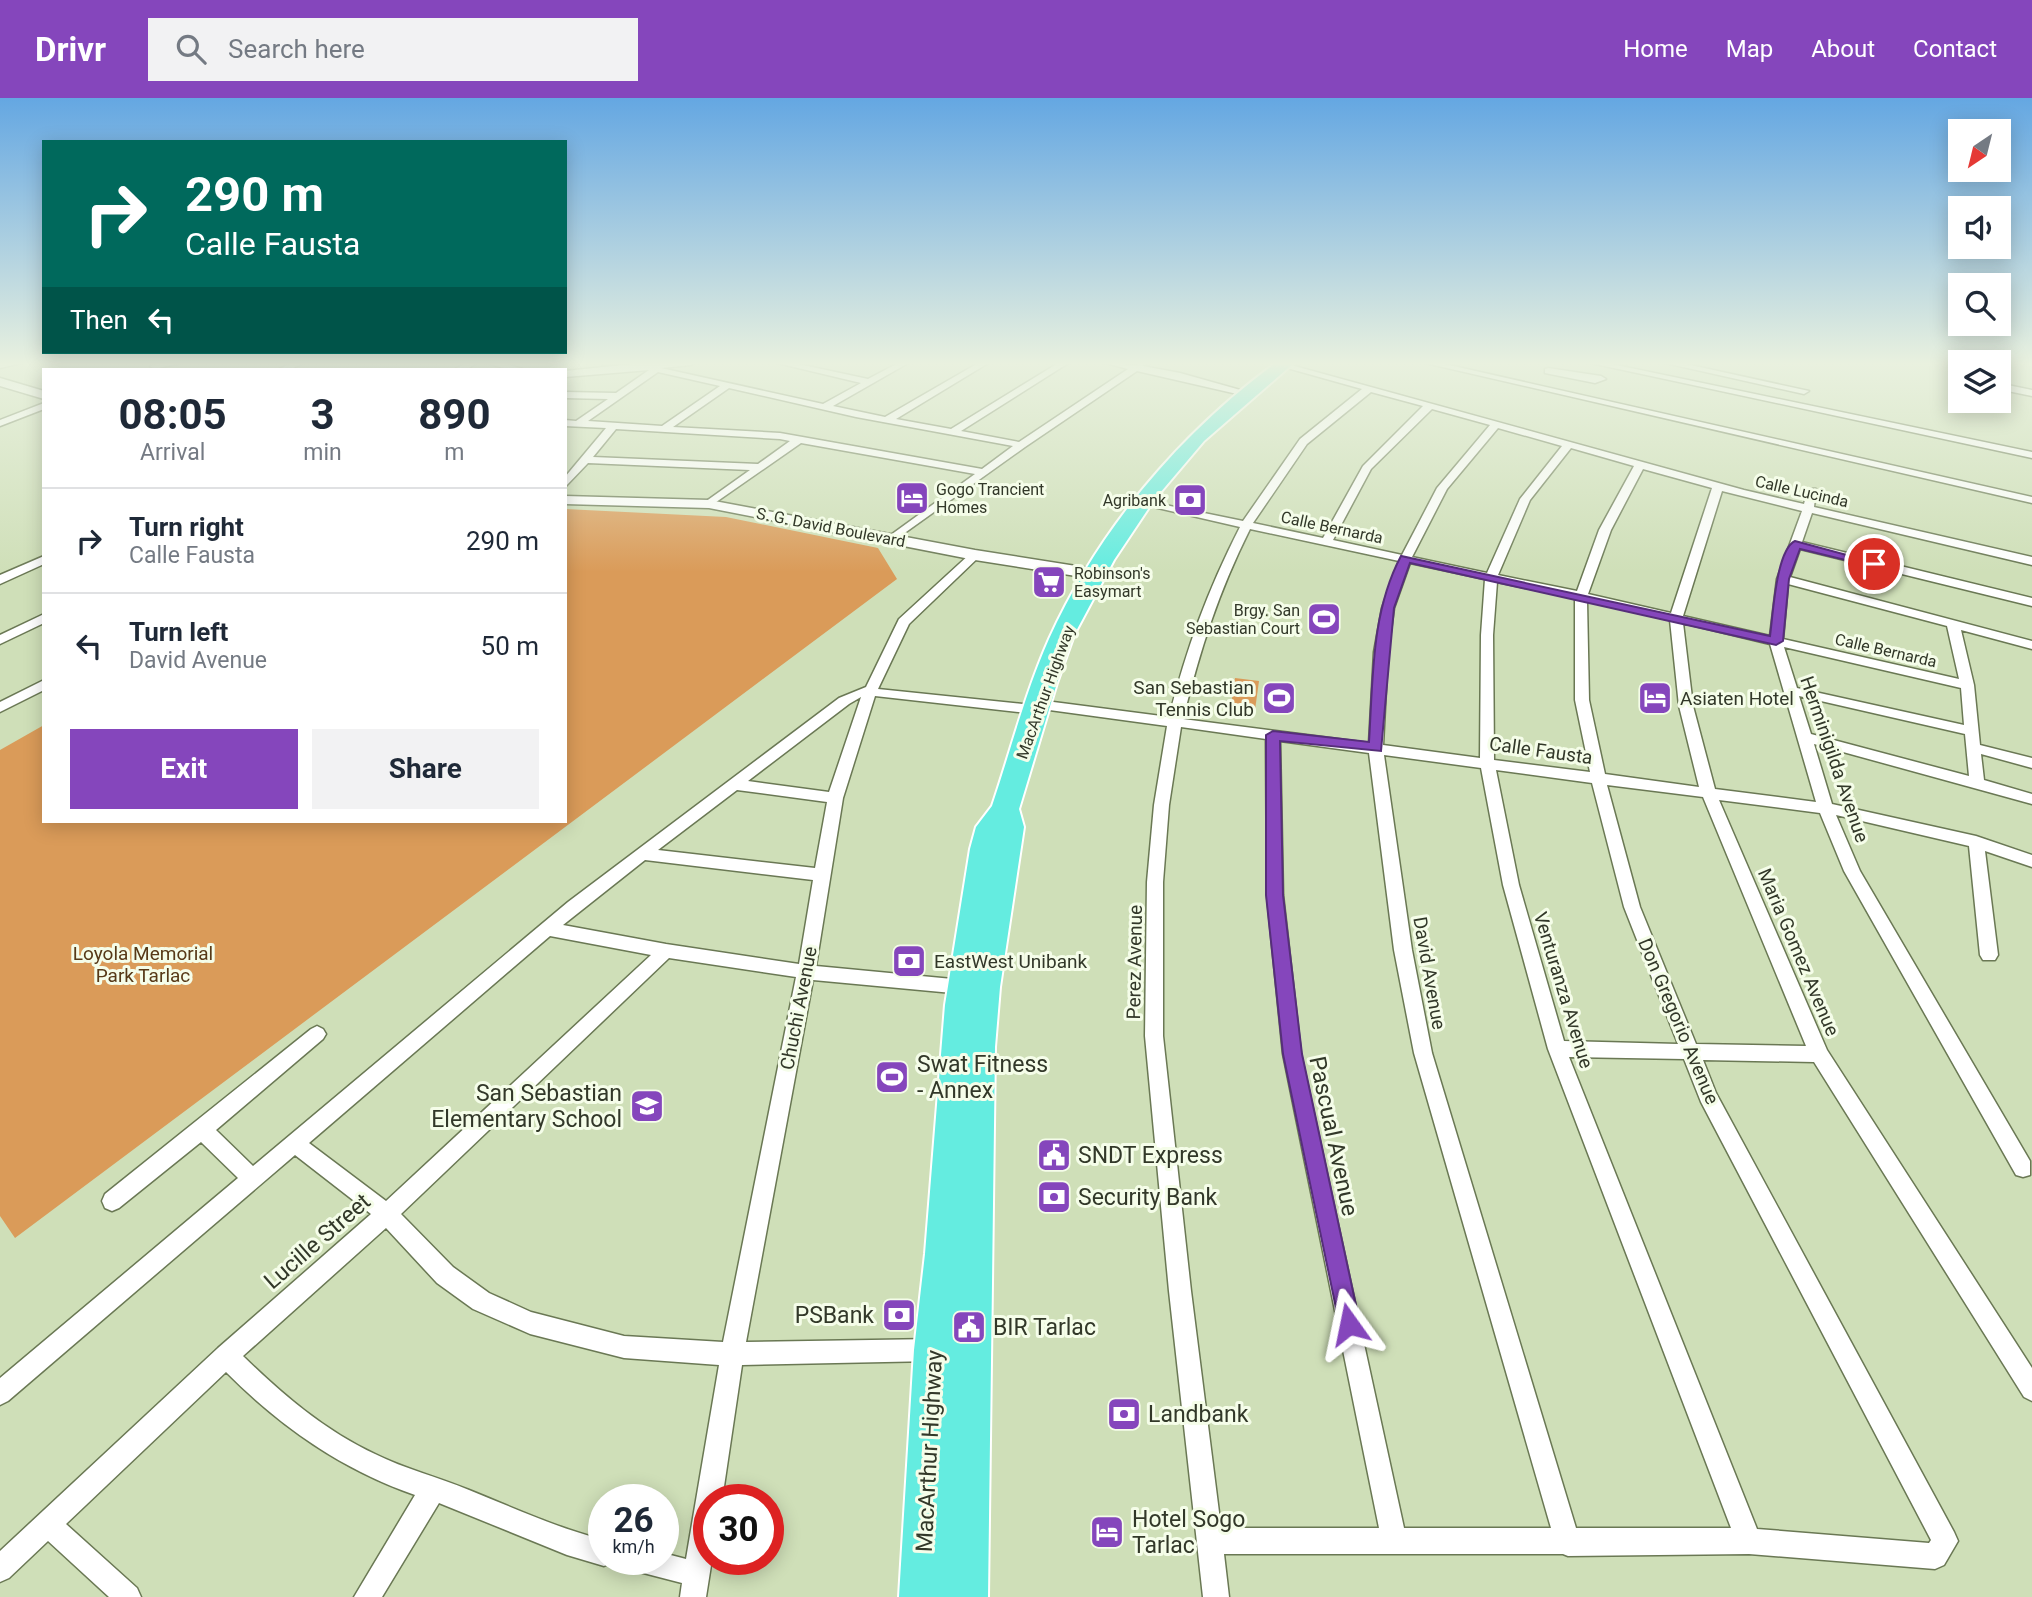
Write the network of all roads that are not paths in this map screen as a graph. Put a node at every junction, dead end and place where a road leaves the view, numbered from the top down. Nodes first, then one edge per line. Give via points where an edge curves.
1 (608, 432) edge
2 (716, 432) edge
3 (959, 432) edge
4 (1040, 432) edge
5 (1204, 432) edge
6 (1316, 432) edge
7 (1403, 432) edge
8 (1489, 432) edge
9 (1525, 432) edge
10 (1732, 432) edge
11 (1922, 432) edge
12 (798, 440) junction
13 (1569, 444) junction
14 (1021, 445) junction
15 (2032, 455) edge
16 (584, 460) junction
17 (1640, 465) junction
18 (759, 467) junction
19 (983, 472) junction
20 (567, 481) edge
21 (1718, 486) junction
22 (1812, 491) dead end
23 (567, 500) edge
24 (2032, 500) edge
25 (1141, 503) junction
26 (709, 504) junction
27 (1808, 509) junction
28 (1244, 524) junction
29 (891, 539) junction
30 (1326, 541) junction
31 (1795, 544) junction
32 (975, 555) junction
33 (1406, 558) junction
34 (42, 560) edge
35 (2032, 561) edge
36 (1095, 575) junction
37 (1491, 576) junction
38 (1783, 579) junction
39 (0, 580) edge
40 (1581, 596) junction
41 (2032, 602) edge
42 (1676, 617) junction
43 (42, 619) edge
44 (1953, 624) junction
45 (0, 640) edge
46 (1776, 641) junction
47 (2032, 645) edge
48 (42, 685) edge
49 (1967, 685) junction
50 (1789, 690) junction
51 (870, 692) junction
52 (1037, 707) junction
53 (0, 708) edge
54 (1175, 722) junction
55 (1973, 731) junction
56 (1273, 735) junction
57 (1804, 737) junction
58 (1376, 748) junction
59 (1975, 748) junction
60 (1487, 762) junction
61 (2032, 763) edge
62 (1598, 777) junction
63 (1977, 783) junction
64 (732, 784) junction
65 (1708, 792) junction
66 (835, 798) junction
67 (2032, 799) edge
68 (1005, 809) junction
69 (1826, 809) junction
70 (1976, 842) junction
71 (642, 854) junction
72 (2032, 862) edge
73 (821, 875) junction
74 (549, 929) junction
75 (666, 951) junction
76 (1989, 955) dead end
77 (806, 972) junction
78 (963, 987) junction
79 (317, 1034) dead end
80 (1557, 1049) junction
81 (1690, 1052) junction
82 (1819, 1054) junction
83 (202, 1130) junction
84 (293, 1142) junction
85 (2023, 1168) dead end
86 (251, 1178) junction
87 (111, 1201) dead end
88 (387, 1214) junction
89 (934, 1350) junction
90 (732, 1354) junction
91 (226, 1356) junction
92 (2032, 1389) edge
93 (0, 1393) edge
94 (712, 1484) edge
95 (433, 1489) junction
96 (48, 1525) junction
97 (1394, 1540) junction
98 (1210, 1541) junction
99 (1749, 1541) junction
100 (1568, 1543) junction
101 (588, 1548) edge
102 (0, 1569) edge
103 (672, 1575) edge
104 (695, 1585) edge
105 (128, 1597) edge
106 (367, 1597) edge
107 (922, 1597) edge
108 (965, 1597) edge
109 (1216, 1597) edge

1 - 16 street
2 - 12 street
3 - 14 street
4 - 14 street
5 - 25 highway, MacArthur Highway
6 - 28 street, Perez Avenue via 1300,445
7 - 30 street via 1367,468
8 - 33 street, David Avenue via 1442,488
9 - 13 street, Calle Lucinda
10 - 24 street
11 - 15 street
12 - 18 street
12 - 19 street
13 - 17 street, Calle Lucinda
13 - 37 street, Venturanza Avenue via 1525,499
14 - 19 street
16 - 18 street
16 - 20 street
17 - 21 street, Calle Lucinda
17 - 40 street, Don Gregorio Avenue via 1605,530
18 - 26 street
19 - 29 street
21 - 27 street, Calle Lucinda
21 - 42 street, Maria Gomez Avenue
22 - 27 street, Herminigilda Avenue
23 - 26 street, S. G. David Boulevard
25 - 28 street, Calle Bernarda
25 - 36 highway, MacArthur Highway
26 - 29 street, S. G. David Boulevard
27 - 31 street, Herminigilda Avenue
27 - 35 street, Calle Lucinda
28 - 30 street, Calle Bernarda
28 - 54 street, Perez Avenue via 1210,598
29 - 32 street, S. G. David Boulevard
30 - 33 street, Calle Bernarda
31 - 38 street, Herminigilda Avenue
31 - 41 street
32 - 36 street, S. G. David Boulevard
32 - 51 street, Chuchi Avenue via 904,622
33 - 37 street, Calle Bernarda
33 - 58 street, David Avenue via 1388,608 1381,652
34 - 39 street
36 - 52 highway, MacArthur Highway via 1061,640
37 - 40 street, Calle Bernarda
37 - 60 street, Venturanza Avenue
38 - 44 street
38 - 46 street, Herminigilda Avenue
40 - 42 street, Calle Bernarda
40 - 62 street, Don Gregorio Avenue via 1582,700
42 - 46 street, Calle Bernarda
42 - 65 street, Maria Gomez Avenue via 1686,706
43 - 45 street
44 - 47 street
44 - 49 street
46 - 49 street, Calle Bernarda
46 - 50 street, Herminigilda Avenue
48 - 53 street
49 - 55 street
50 - 55 street
50 - 57 street, Herminigilda Avenue
51 - 52 street, Calle Fausta
51 - 64 street via 844,701
51 - 66 street, Chuchi Avenue
52 - 54 street, Calle Fausta
52 - 68 highway, MacArthur Highway
54 - 56 street, Calle Fausta
54 - 98 street, Perez Avenue via 1157,863 1154,1038 1178,1289
55 - 59 street
56 - 58 street, Calle Fausta
56 - 97 street, Pascual Avenue via 1275,895 1292,1054
57 - 63 street
57 - 69 street, Herminigilda Avenue
58 - 60 street, Calle Fausta
58 - 100 street, David Avenue via 1403,950 1423,1053
59 - 61 street
59 - 63 street
60 - 62 street, Calle Fausta
60 - 80 street, Venturanza Avenue via 1511,884
62 - 65 street, Calle Fausta
62 - 81 street, Don Gregorio Avenue via 1632,907
63 - 67 street
64 - 66 street
64 - 71 street
65 - 69 street, Calle Fausta
65 - 82 street, Maria Gomez Avenue
66 - 73 street, Chuchi Avenue
68 - 78 highway, MacArthur Highway via 990,827 984,849
68 - 108 highway, MacArthur Highway via 1010,827 979,1047
69 - 70 street, Calle Fausta
69 - 85 street, Herminigilda Avenue via 1852,871
70 - 72 street, Calle Fausta
70 - 76 street
71 - 73 street
71 - 74 street
73 - 77 street, Chuchi Avenue
74 - 75 street
74 - 84 street
75 - 77 street
75 - 88 street, Lucille Street
77 - 78 street
77 - 90 street, Chuchi Avenue
78 - 89 highway, MacArthur Highway
79 - 83 street
80 - 81 street
80 - 99 street, Venturanza Avenue
81 - 82 street
81 - 99 street, Don Gregorio Avenue via 1708,1096 1945,1541 1935,1556
82 - 92 street, Maria Gomez Avenue
83 - 86 street
83 - 87 street
84 - 86 street
84 - 88 street
86 - 93 street
88 - 90 street via 446,1275 481,1301 530,1323 624,1347
88 - 91 street, Lucille Street
89 - 90 street
89 - 107 highway, MacArthur Highway
90 - 94 street, Chuchi Avenue
91 - 95 street via 266,1396 321,1439 387,1473
91 - 96 street, Lucille Street
95 - 101 street
95 - 106 street
96 - 102 street, Lucille Street
96 - 105 street
97 - 98 street
97 - 100 street
98 - 109 street, Perez Avenue
99 - 100 street
103 - 104 street

